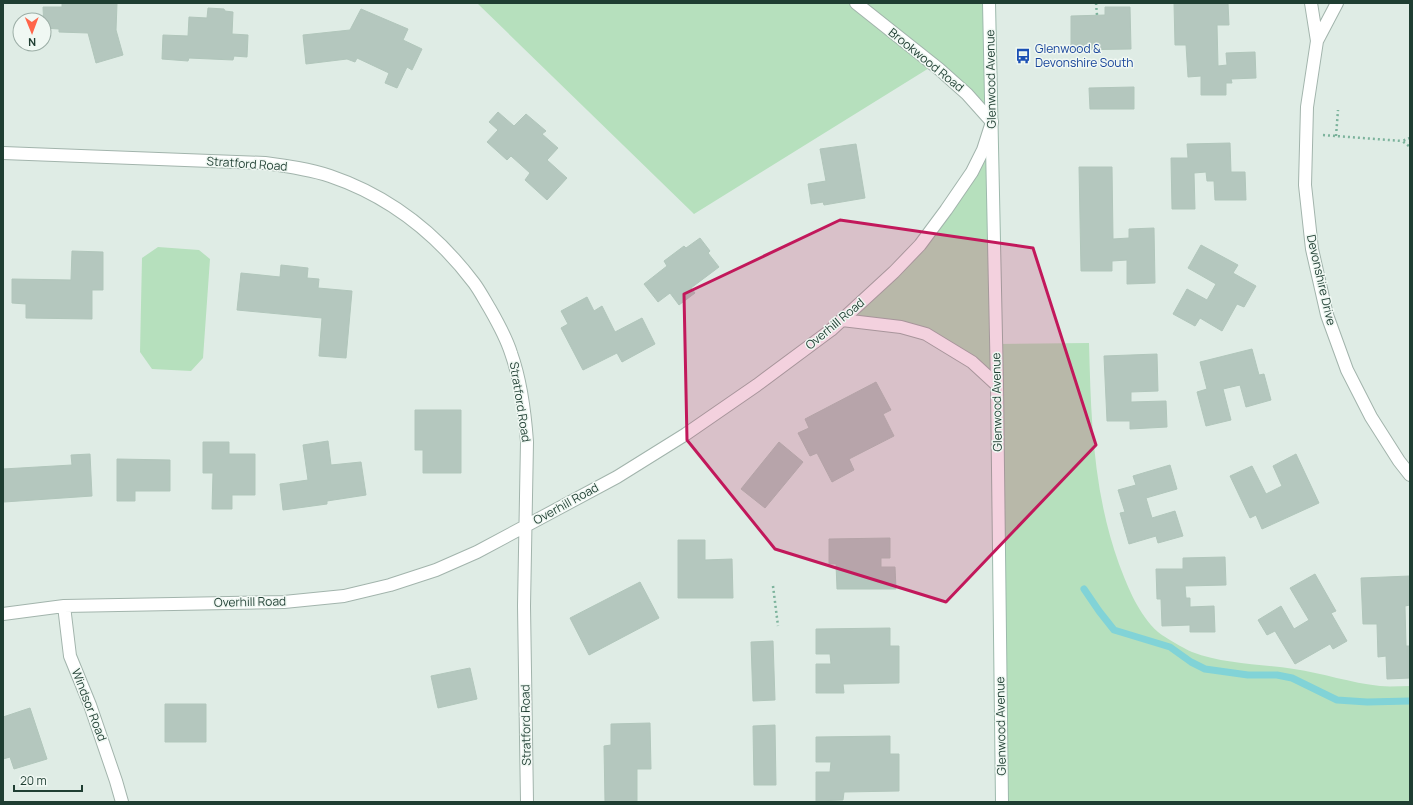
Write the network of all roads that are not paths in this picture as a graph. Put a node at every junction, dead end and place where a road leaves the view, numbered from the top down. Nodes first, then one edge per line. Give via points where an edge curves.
1 (856, 3) edge
2 (989, 3) edge
3 (1311, 3) edge
4 (1337, 3) edge
5 (1317, 41) junction
6 (992, 122) junction
7 (3, 153) edge
8 (842, 320) junction
9 (997, 385) junction
10 (1410, 475) edge
11 (526, 526) junction
12 (64, 606) junction
13 (3, 614) edge
14 (122, 802) edge
15 (527, 802) edge
16 (1002, 802) edge

1 - 6 street, Brookwood Road via 950,79
2 - 6 street, Glenwood Avenue
3 - 5 street, Devonshire Drive
4 - 5 street, Devonshire Drive
5 - 10 street, Devonshire Drive via 1307,107 1305,185 1312,249 1327,315 1347,370 1371,417
6 - 8 street, Overhill Road via 983,150 972,172 920,245
6 - 9 street, Glenwood Avenue
7 - 11 street, Stratford Road via 265,163 298,168 353,185 408,216 450,253 475,284 501,329 511,353 518,377 526,429
8 - 9 street via 902,327 926,334 972,362
8 - 11 street, Overhill Road via 757,385 686,434 617,477
9 - 16 street, Glenwood Avenue
11 - 12 street, Overhill Road via 436,570 344,596 284,602
11 - 15 street, Stratford Road via 524,606
12 - 13 street, Overhill Road
12 - 14 street, Windsor Road via 70,656 90,705

